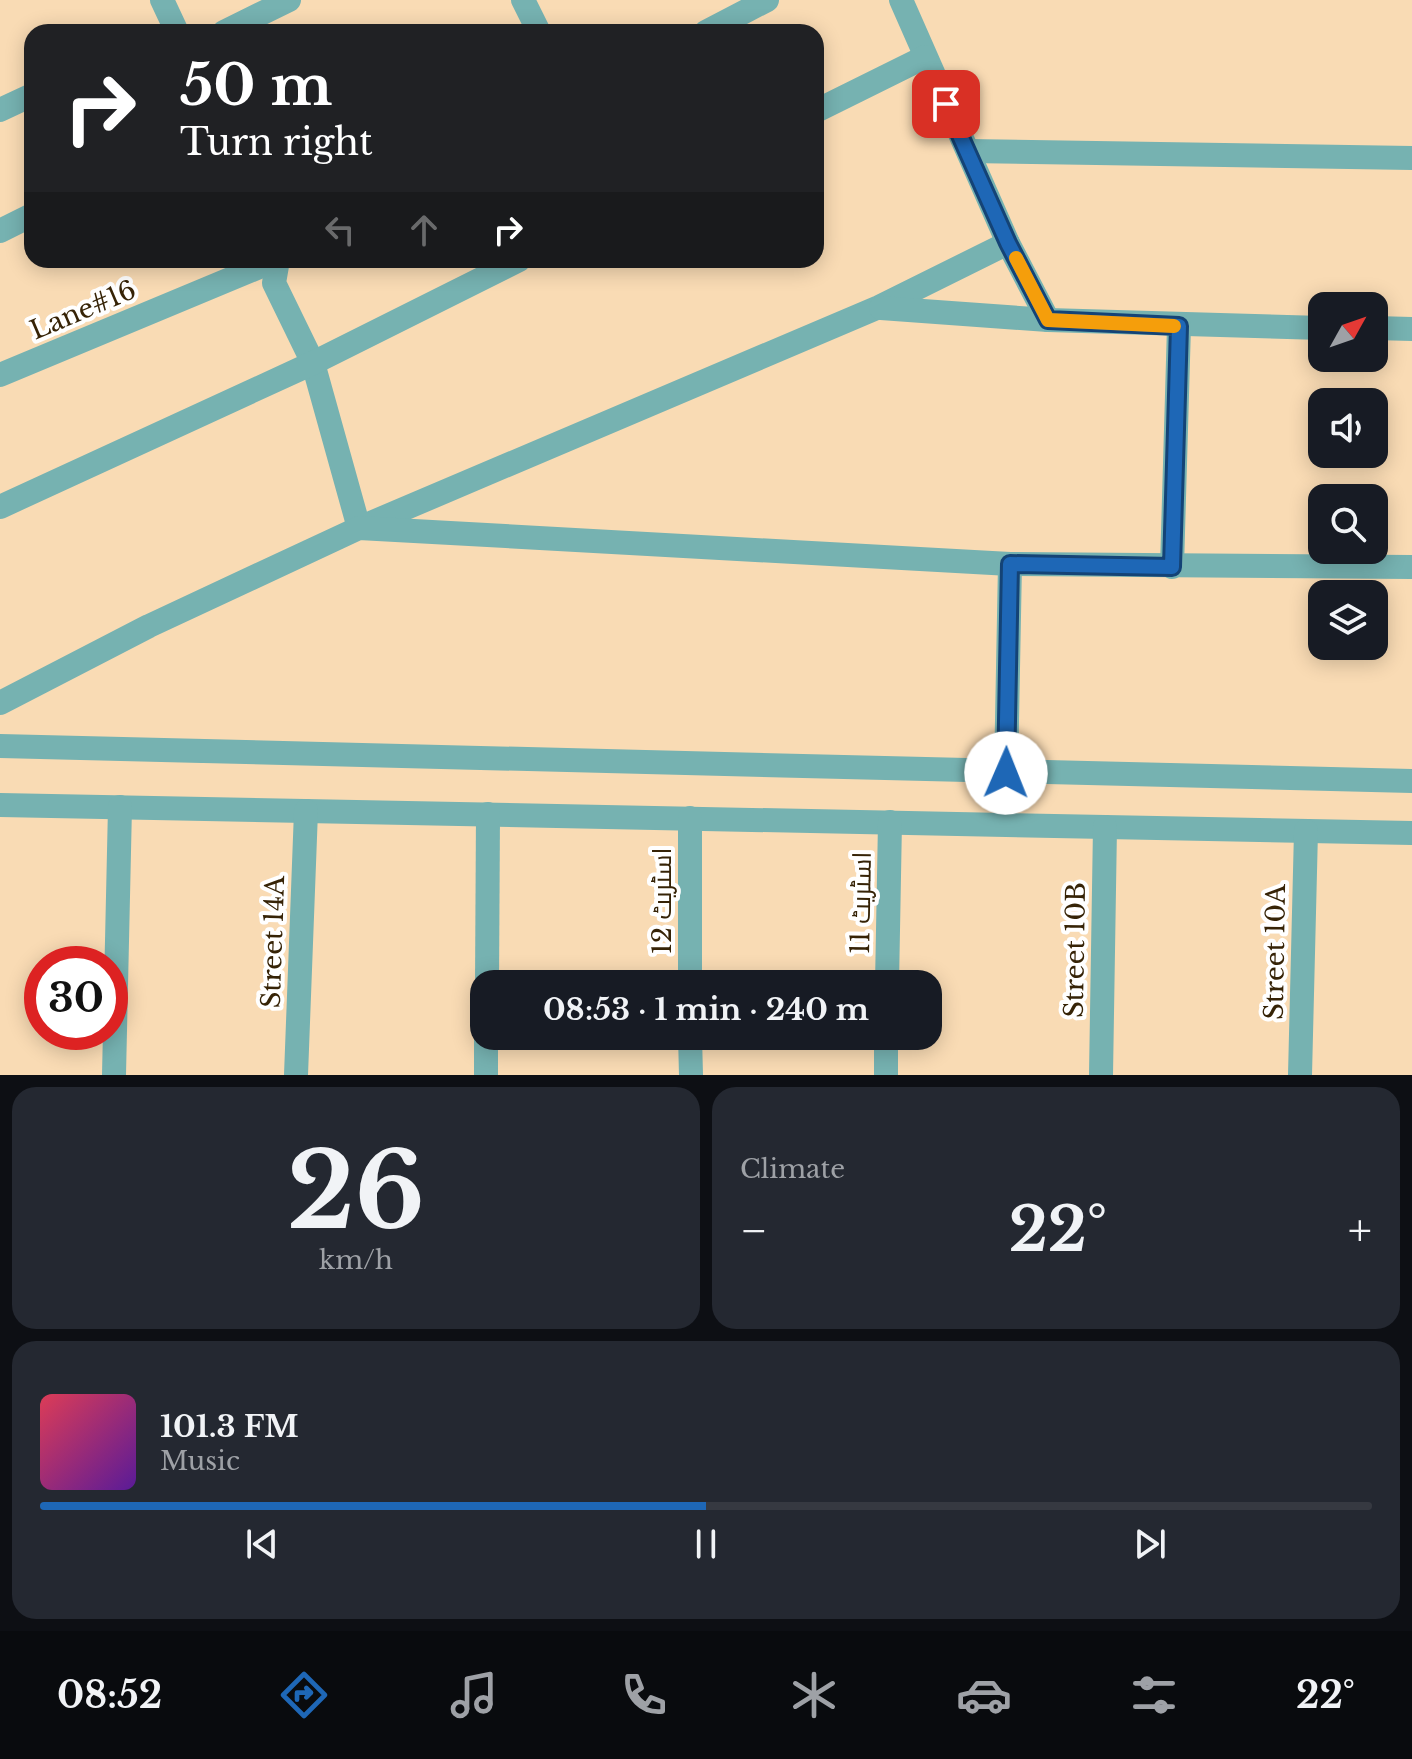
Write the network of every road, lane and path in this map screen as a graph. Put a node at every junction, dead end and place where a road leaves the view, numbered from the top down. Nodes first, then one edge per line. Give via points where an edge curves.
1 (162, 0) edge
2 (289, 0) edge
3 (767, 0) edge
4 (901, 0) edge
5 (170, 24) edge
6 (240, 24) edge
7 (721, 24) edge
8 (925, 57) junction
9 (24, 99) edge
10 (824, 107) edge
11 (0, 110) edge
12 (968, 151) junction
13 (1412, 158) edge
14 (24, 219) edge
15 (0, 231) edge
16 (1008, 243) junction
17 (258, 268) edge
18 (276, 268) edge
19 (503, 268) edge
20 (879, 307) junction
21 (1048, 320) junction
22 (1179, 326) junction
23 (1308, 328) edge
24 (1388, 328) edge
25 (1412, 329) edge
26 (313, 363) junction
27 (0, 375) edge
28 (0, 507) edge
29 (359, 528) junction
30 (1010, 564) junction
31 (1172, 567) junction
32 (1412, 567) edge
33 (0, 703) edge
34 (0, 746) edge
35 (1006, 773) junction
36 (1412, 781) edge
37 (0, 805) edge
38 (120, 807) junction
39 (306, 811) junction
40 (488, 814) junction
41 (690, 818) junction
42 (890, 822) junction
43 (1105, 827) junction
44 (1306, 831) junction
45 (1412, 833) edge
46 (487, 970) edge
47 (690, 970) edge
48 (887, 970) edge
49 (486, 1050) edge
50 (690, 1050) edge
51 (886, 1050) edge
52 (114, 1075) edge
53 (296, 1075) edge
54 (486, 1075) edge
55 (691, 1075) edge
56 (886, 1075) edge
57 (1101, 1075) edge
58 (1300, 1075) edge

1 - 5 street
2 - 6 street
3 - 7 street
4 - 8 street
8 - 10 street
8 - 12 street
9 - 11 street
12 - 13 street
12 - 16 street
14 - 15 street
16 - 20 street
16 - 21 street
17 - 27 street, Lane#16
18 - 26 street via 274,283
19 - 26 street
20 - 21 street
20 - 29 street
21 - 22 street
22 - 23 street
22 - 31 street
24 - 25 street
26 - 28 street
26 - 29 street
29 - 30 street
29 - 33 street
30 - 31 street
30 - 35 street
31 - 32 street
34 - 35 street
35 - 36 street
37 - 38 street
38 - 39 street
38 - 52 street
39 - 40 street
39 - 53 street, Street 14A
40 - 41 street
40 - 46 street
41 - 42 street
41 - 47 street, اسٹریٹ 12
42 - 43 street
42 - 48 street, اسٹریٹ 11
43 - 44 street
43 - 57 street, Street 10B
44 - 45 street
44 - 58 street, Street 10A
49 - 54 street
50 - 55 street
51 - 56 street

